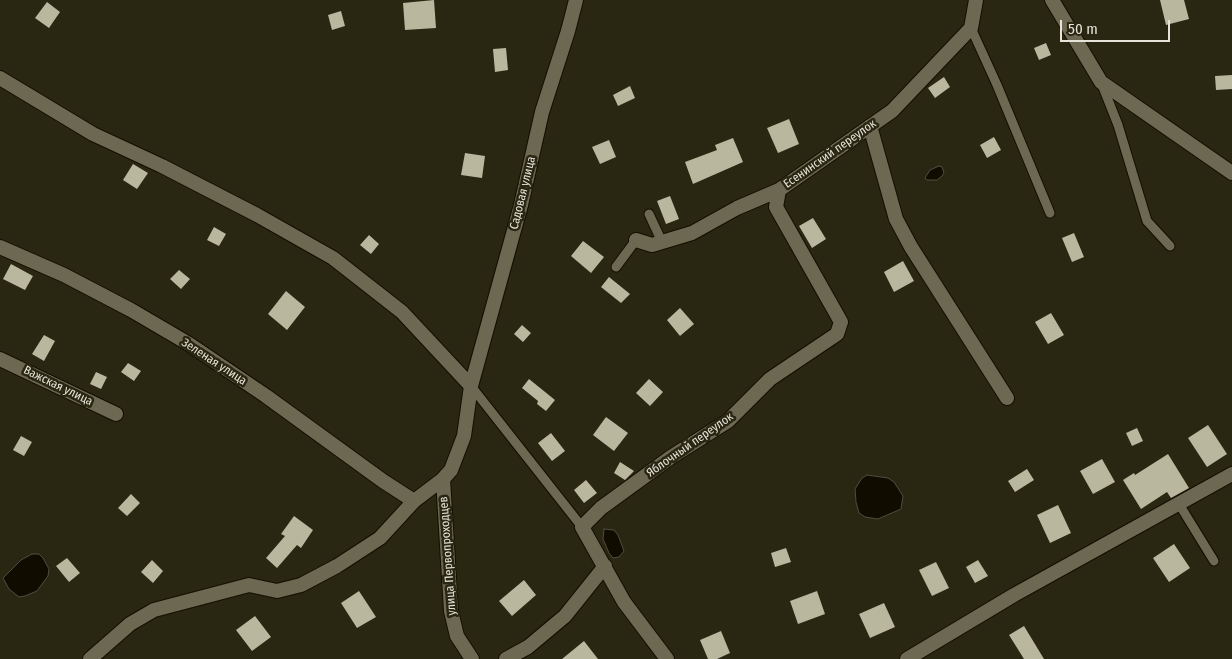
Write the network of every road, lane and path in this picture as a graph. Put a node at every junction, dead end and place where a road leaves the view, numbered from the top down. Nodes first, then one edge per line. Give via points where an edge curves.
1 (576, 0) edge
2 (976, 0) edge
3 (1052, 0) edge
4 (971, 28) junction
5 (0, 78) edge
6 (1100, 82) junction
7 (870, 126) junction
8 (1232, 173) edge
9 (779, 190) junction
10 (1050, 213) dead end
11 (649, 214) dead end
12 (636, 240) joint
13 (662, 242) junction
14 (1170, 246) dead end
15 (0, 247) edge
16 (616, 267) dead end
17 (0, 359) edge
18 (470, 386) junction
19 (1007, 398) dead end
20 (116, 414) dead end
21 (1232, 474) edge
22 (443, 479) junction
23 (414, 501) junction
24 (1179, 504) junction
25 (582, 527) junction
26 (1214, 561) dead end
27 (605, 566) junction
28 (90, 659) edge
29 (472, 659) edge
30 (506, 659) edge
31 (667, 659) edge
32 (907, 659) edge

1 - 18 street, Садовая улица via 542,112 521,206
2 - 4 street
3 - 6 street
4 - 7 street, Есенинский переулок via 892,111
4 - 10 lane
5 - 18 street via 93,134 162,166 333,258 402,312
6 - 8 street
6 - 14 lane via 1118,125 1147,221
7 - 9 street, Есенинский переулок
7 - 19 street via 896,219 911,248
9 - 13 street, Есенинский переулок via 692,233
9 - 25 street, Яблочный переулок via 776,207 841,322 837,334 770,380 728,422 671,457 601,508
11 - 13 lane
12 - 13 street, Есенинский переулок via 652,245
12 - 16 lane
15 - 23 street, Зеленая улица via 64,275 189,344
17 - 20 street, Важская улица
18 - 22 street, Садовая улица via 464,436 451,470
18 - 25 lane
21 - 24 street
22 - 23 street
22 - 29 street, улица Первопроходцев via 451,611 457,636
23 - 28 street via 380,538 301,585 277,591 249,586 154,610 130,624
24 - 26 lane
24 - 32 street
25 - 27 street
27 - 30 street via 566,616 528,647
27 - 31 street via 624,602

